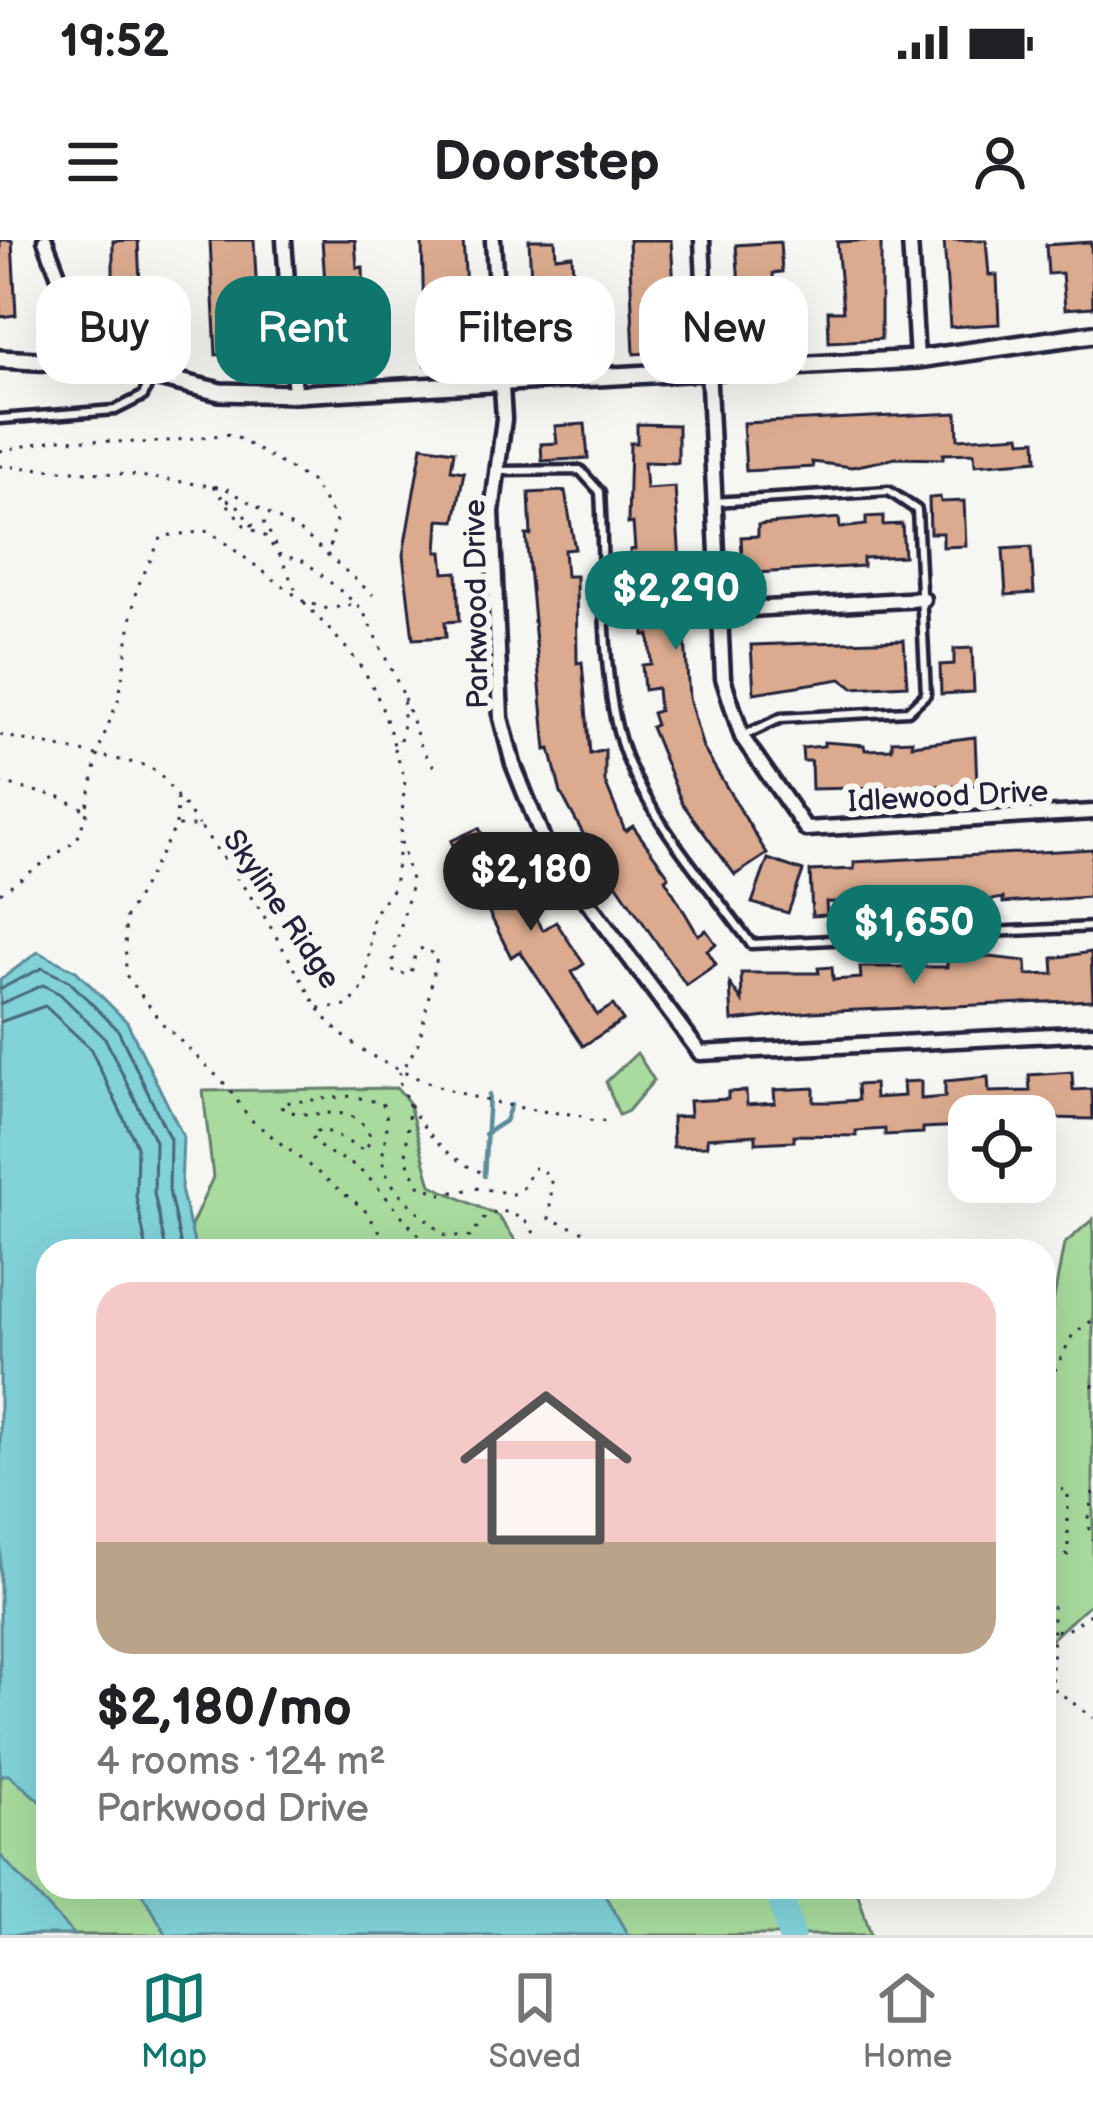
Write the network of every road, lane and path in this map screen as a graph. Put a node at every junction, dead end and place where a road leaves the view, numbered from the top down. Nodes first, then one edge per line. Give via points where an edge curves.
1 (45, 240) edge
2 (284, 240) edge
3 (493, 240) edge
4 (703, 240) edge
5 (910, 240) edge
6 (59, 276) edge
7 (495, 276) edge
8 (705, 276) edge
9 (1093, 334) edge
10 (36, 357) edge
11 (0, 358) edge
12 (916, 359) junction
13 (808, 366) edge
14 (148, 384) edge
15 (190, 384) edge
16 (501, 384) joint
17 (710, 384) edge
18 (295, 394) junction
19 (0, 419) edge
20 (2, 452) edge
21 (0, 466) edge
22 (500, 471) junction
23 (213, 486) junction
24 (226, 500) junction
25 (714, 502) junction
26 (328, 555) junction
27 (284, 556) junction
28 (298, 595) junction
29 (373, 595) dead end
30 (923, 599) junction
31 (303, 601) junction
32 (356, 604) junction
33 (716, 611) junction
34 (405, 706) junction
35 (0, 735) edge
36 (742, 737) junction
37 (395, 750) junction
38 (99, 752) junction
39 (437, 771) dead end
40 (0, 784) edge
41 (176, 793) junction
42 (86, 810) junction
43 (1093, 812) edge
44 (176, 826) junction
45 (200, 826) junction
46 (400, 838) junction
47 (0, 893) edge
48 (1093, 927) edge
49 (318, 1008) junction
50 (1093, 1034) edge
51 (405, 1071) junction
52 (409, 1101) junction
53 (607, 1120) dead end
54 (483, 1173) dead end
55 (385, 1239) edge
56 (425, 1239) edge
57 (539, 1239) edge
58 (588, 1239) edge
59 (1093, 1320) edge
60 (1056, 1368) edge
61 (1056, 1489) edge
62 (1093, 1492) edge
63 (1093, 1540) edge
64 (1056, 1557) edge
65 (1093, 1612) edge
66 (1056, 1630) edge
67 (1056, 1690) edge
68 (1093, 1718) edge

1 - 6 street
2 - 18 street
3 - 7 street, Parkwood Drive
4 - 8 street
5 - 12 street
9 - 12 street
10 - 11 street
12 - 13 street
14 - 19 lane via 143,396 115,410
15 - 18 street
16 - 18 street
16 - 22 street, Parkwood Drive
17 - 25 street
20 - 26 path via 59,439 149,443 231,434 311,481 336,520
21 - 23 path
22 - 48 lane via 580,470 600,492 613,708 626,757 648,801 751,944
22 - 50 street, Parkwood Drive via 492,512 501,718 513,764 544,844 700,1054
23 - 24 path
23 - 26 path
24 - 27 path
24 - 27 path via 251,525 265,523
25 - 30 lane via 889,491 917,510
25 - 33 street
26 - 29 path
27 - 28 path
27 - 32 path via 306,562
28 - 31 path
28 - 38 path via 209,531 161,536 136,590 119,698
30 - 33 street
30 - 36 lane via 926,694 908,711 782,718
31 - 32 path via 328,609
31 - 37 path via 368,671
32 - 34 path
33 - 36 street via 723,678
34 - 37 path
34 - 39 path
35 - 38 path
36 - 43 street, Idlewood Drive via 806,829
37 - 46 path via 405,778
38 - 41 path via 158,772
38 - 42 path
40 - 42 path
41 - 44 path
41 - 45 path
42 - 47 path via 76,840
44 - 45 path, Skyline Ridge
44 - 55 path, Skyline Ridge via 125,920 126,975 264,1132 364,1209
45 - 49 path, Skyline Ridge
46 - 49 path, Skyline Ridge via 394,887 373,915 366,984 348,1006
46 - 51 path via 411,891 394,974 411,974 423,947 437,957 424,1028
49 - 51 path via 341,1039
51 - 52 path via 397,1077
51 - 53 path via 510,1108
52 - 54 path via 441,1148
52 - 58 path via 406,1159 419,1185 441,1194 513,1194 532,1168 543,1169 552,1184 549,1219
56 - 57 path via 354,1165 312,1139 323,1129 365,1151 370,1138 359,1120 334,1111 292,1114 283,1102 352,1096 382,1103 382,1162 444,1235 470,1237 500,1210 524,1220
59 - 60 path via 1073,1334
61 - 64 path via 1068,1490 1068,1556
62 - 63 path
65 - 66 path
67 - 68 path

